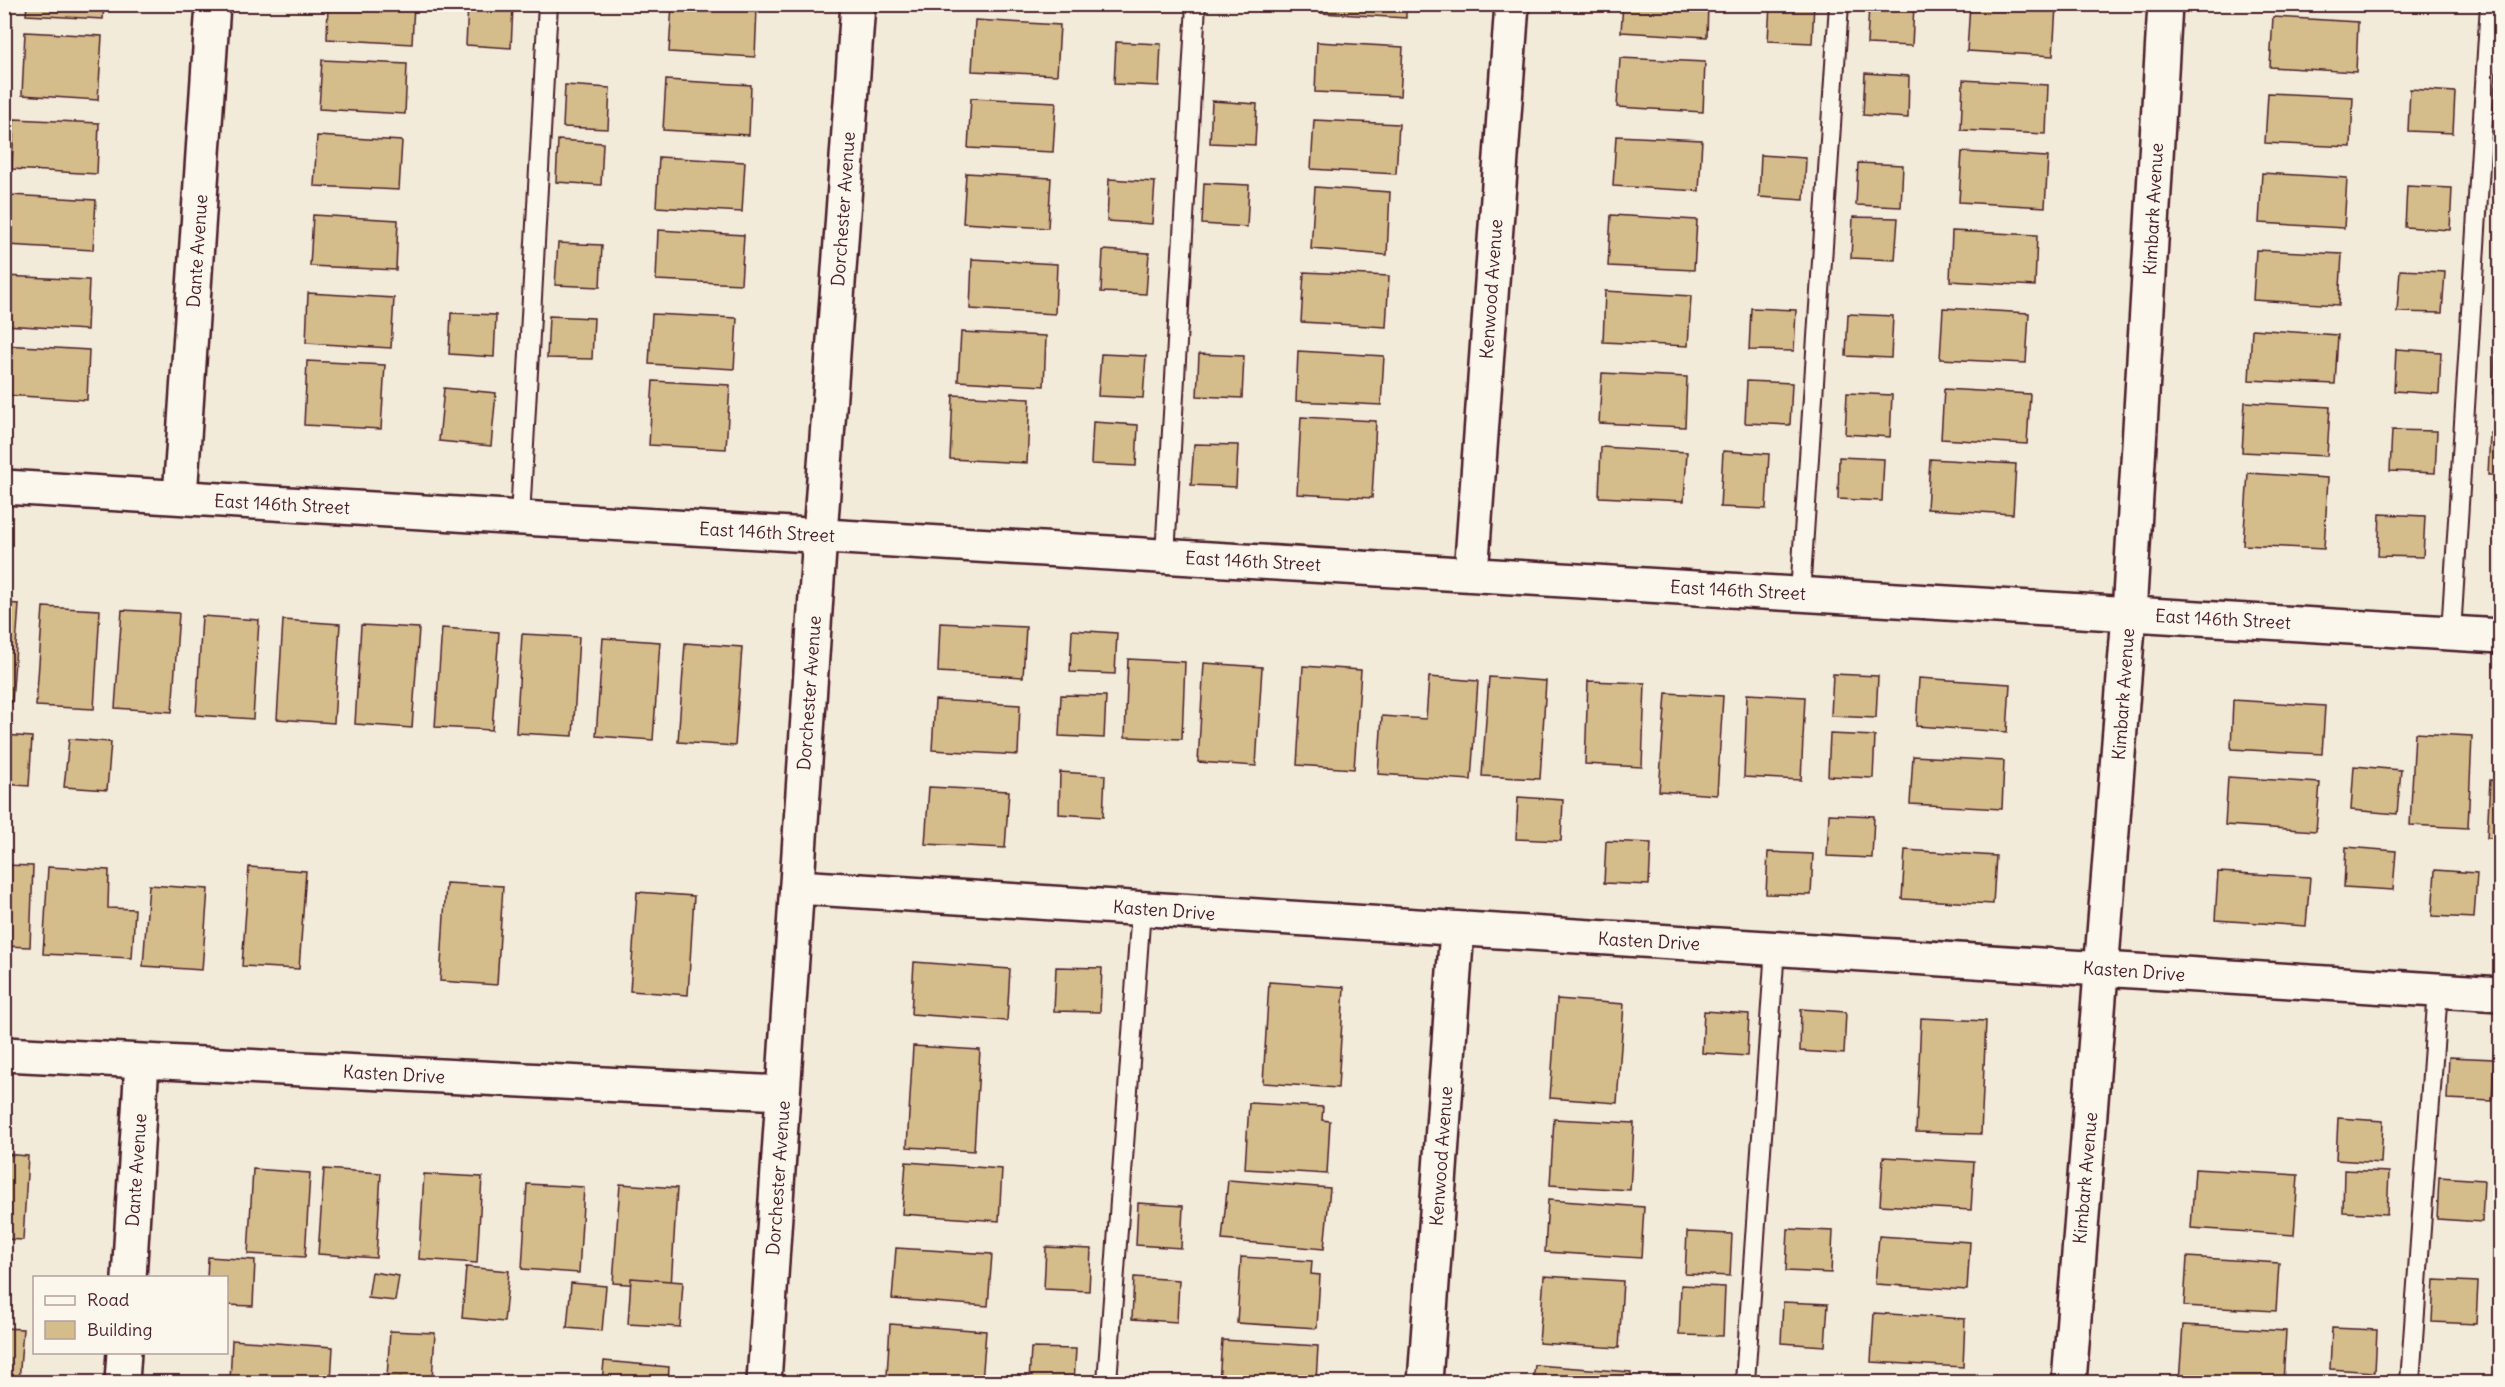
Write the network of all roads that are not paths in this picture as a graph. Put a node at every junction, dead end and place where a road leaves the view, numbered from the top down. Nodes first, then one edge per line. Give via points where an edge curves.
1 (213, 4) edge
2 (548, 4) edge
3 (858, 4) edge
4 (1196, 4) edge
5 (1512, 4) edge
6 (1839, 4) edge
7 (2165, 4) edge
8 (2490, 4) edge
9 (4, 487) edge
10 (180, 497) junction
11 (520, 518) junction
12 (820, 535) junction
13 (1165, 556) junction
14 (1471, 574) junction
15 (1800, 594) junction
16 (2129, 614) junction
17 (2451, 633) junction
18 (2500, 636) edge
19 (797, 887) junction
20 (1141, 909) junction
21 (1456, 929) junction
22 (1775, 948) junction
23 (2102, 969) junction
24 (2438, 990) junction
25 (2500, 994) edge
26 (4, 1054) edge
27 (142, 1062) junction
28 (783, 1093) junction
29 (129, 1276) edge
30 (124, 1354) edge
31 (122, 1383) edge
32 (764, 1383) edge
33 (1107, 1383) edge
34 (1425, 1383) edge
35 (1745, 1383) edge
36 (2069, 1383) edge
37 (2410, 1383) edge

1 - 10 street, Dante Avenue
2 - 11 lane
3 - 12 street, Dorchester Avenue
4 - 13 lane
5 - 14 street, Kenwood Avenue
6 - 15 lane
7 - 16 street, Kimbark Avenue
8 - 17 lane
9 - 10 street, East 146th Street
10 - 11 street, East 146th Street
11 - 12 street, East 146th Street
12 - 13 street, East 146th Street
12 - 19 street, Dorchester Avenue
13 - 14 street, East 146th Street
14 - 15 street, East 146th Street
15 - 16 street, East 146th Street
16 - 17 street, East 146th Street
16 - 23 street, Kimbark Avenue
17 - 18 street, East 146th Street
19 - 20 street, Kasten Drive
19 - 28 street, Dorchester Avenue
20 - 21 street, Kasten Drive
20 - 33 lane
21 - 22 street, Kasten Drive
21 - 34 street, Kenwood Avenue
22 - 23 street, Kasten Drive
22 - 35 lane
23 - 24 street, Kasten Drive
23 - 36 street, Kimbark Avenue
24 - 25 street, Kasten Drive
24 - 37 lane
26 - 27 street, Kasten Drive
27 - 28 street, Kasten Drive
27 - 29 street, Dante Avenue
28 - 32 street, Dorchester Avenue
30 - 31 street

